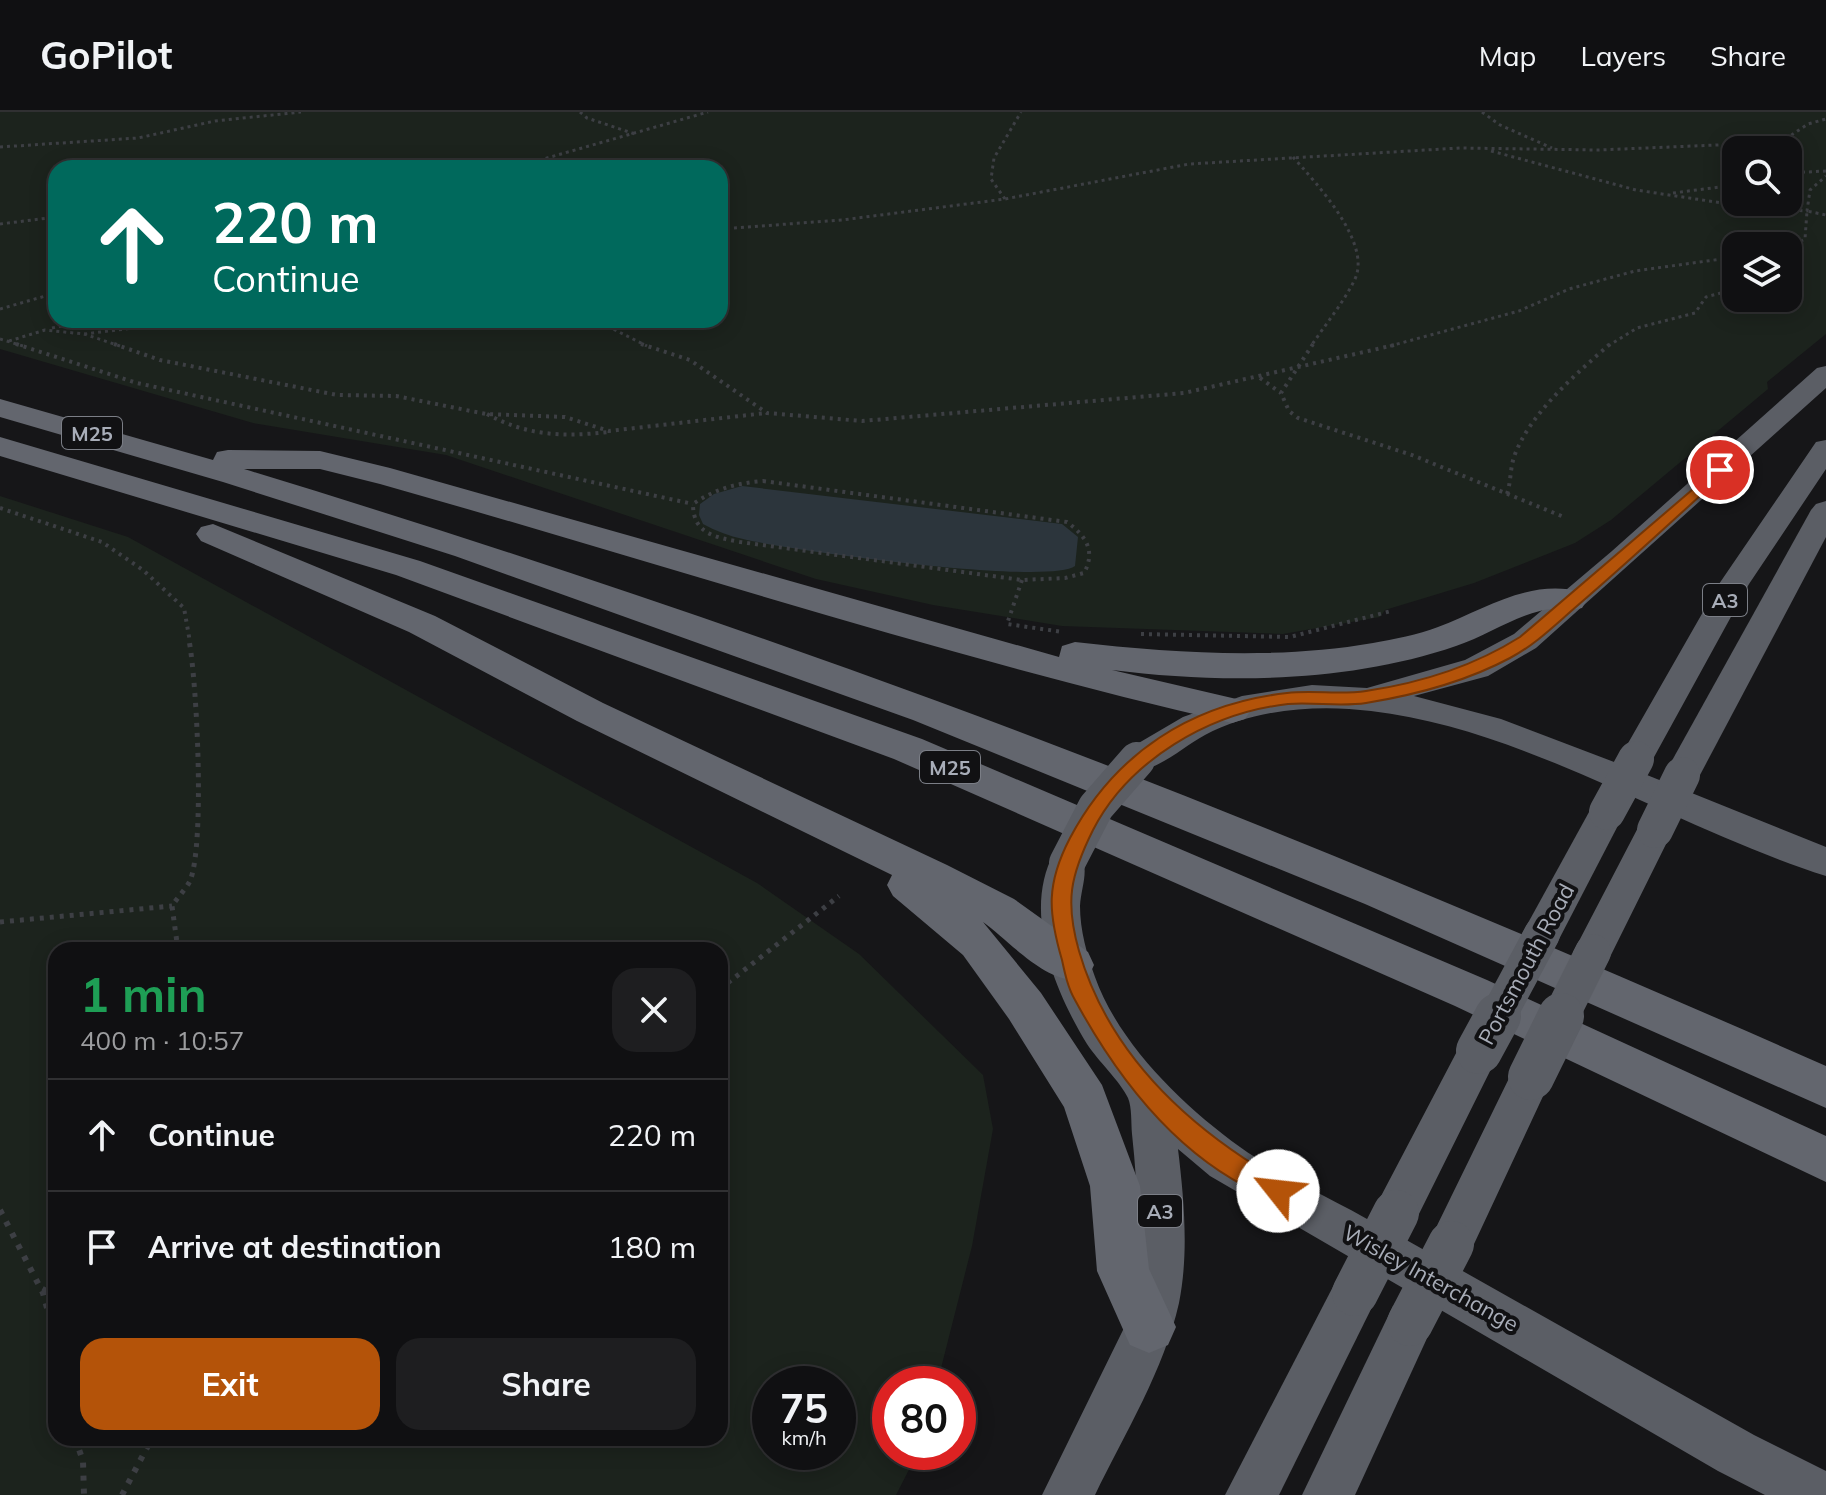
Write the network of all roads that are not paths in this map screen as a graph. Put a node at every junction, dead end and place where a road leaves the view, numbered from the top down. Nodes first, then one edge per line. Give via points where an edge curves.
1 (1826, 374) edge
2 (0, 408) edge
3 (0, 446) edge
4 (1826, 448) edge
5 (41, 457) junction
6 (184, 458) junction
7 (1826, 510) edge
8 (1570, 600) junction
9 (979, 649) junction
10 (1365, 697) junction
11 (1232, 710) junction
12 (885, 855) junction
13 (1826, 862) edge
14 (1072, 965) junction
15 (1826, 1088) edge
16 (1149, 1095) junction
17 (1826, 1160) edge
18 (1149, 1327) junction
19 (1068, 1495) edge
20 (1251, 1495) edge
21 (1328, 1495) edge
22 (1819, 1495) edge

1 - 8 highway
2 - 6 highway, M25
3 - 5 highway, M25
4 - 20 highway, Portsmouth Road / A3, bridge via 1734,584 1636,759
5 - 12 highway, M25 via 63,482 240,543 422,624
5 - 17 highway, M25 via 408,568 908,749 1471,993
6 - 9 highway, M25 via 320,460
6 - 15 highway, M25 via 602,595 988,733 1480,935
7 - 21 highway, A3, bridge via 1682,775
8 - 9 highway, M25 via 1537,599 1444,638 1317,662 1169,665 1043,650
8 - 10 highway via 1525,641 1476,668
9 - 11 highway, M25 via 1127,689
10 - 11 highway, Wisley Interchange via 1287,699
10 - 13 highway, Wisley Interchange via 1466,718
11 - 14 highway, Wisley Interchange, bridge via 1159,744 1137,760 1096,807 1062,880 1060,920
12 - 14 highway, M25 via 999,911
12 - 18 highway, M25 via 912,890 978,943 1085,1100 1115,1186 1123,1271
14 - 16 highway, Wisley Interchange via 1091,1014
16 - 18 highway, A3 via 1161,1187 1158,1275
16 - 22 highway, Wisley Interchange via 1226,1162 1736,1453
18 - 19 highway, A3

